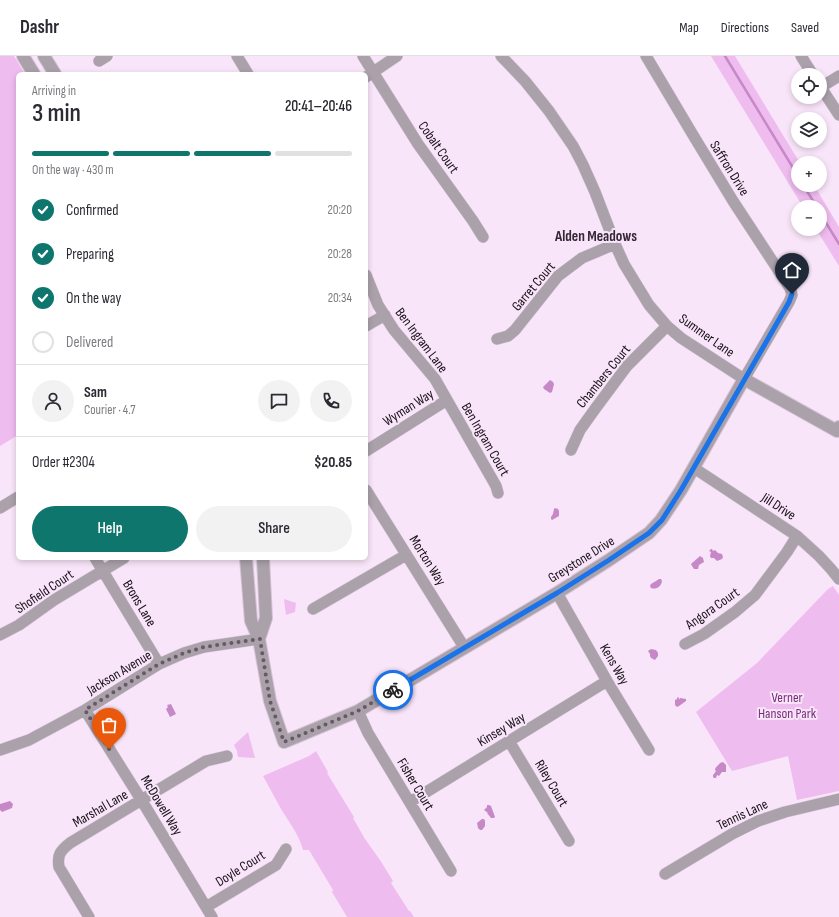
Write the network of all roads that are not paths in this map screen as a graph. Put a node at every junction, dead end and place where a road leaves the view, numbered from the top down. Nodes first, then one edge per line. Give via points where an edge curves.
1 (23, 56) edge
2 (44, 56) edge
3 (237, 56) edge
4 (363, 56) edge
5 (397, 56) edge
6 (501, 56) edge
7 (646, 56) edge
8 (802, 56) edge
9 (809, 68) edge
10 (33, 72) edge
11 (54, 72) edge
12 (247, 72) edge
13 (369, 75) edge
14 (839, 76) edge
15 (827, 83) edge
16 (827, 97) edge
17 (839, 115) edge
18 (483, 237) dead end
19 (615, 244) junction
20 (368, 280) edge
21 (792, 294) joint
22 (385, 315) junction
23 (368, 325) edge
24 (667, 326) junction
25 (497, 339) dead end
26 (744, 379) junction
27 (447, 400) junction
28 (838, 430) edge
29 (368, 450) edge
30 (571, 450) dead end
31 (694, 468) junction
32 (368, 493) edge
33 (498, 493) dead end
34 (16, 497) edge
35 (0, 508) edge
36 (796, 536) junction
37 (406, 555) junction
38 (97, 560) edge
39 (120, 560) edge
40 (246, 560) edge
41 (264, 560) edge
42 (103, 570) junction
43 (839, 580) edge
44 (557, 593) junction
45 (313, 609) dead end
46 (0, 635) edge
47 (260, 639) junction
48 (686, 644) dead end
49 (464, 647) junction
50 (159, 664) junction
51 (608, 681) junction
52 (85, 710) junction
53 (358, 711) junction
54 (509, 742) junction
55 (0, 750) edge
56 (649, 750) dead end
57 (227, 756) dead end
58 (839, 799) edge
59 (142, 801) junction
60 (410, 802) junction
61 (568, 840) dead end
62 (286, 849) dead end
63 (451, 871) dead end
64 (665, 874) dead end
65 (206, 907) junction
66 (89, 917) edge
67 (212, 917) edge

1 - 10 street
2 - 11 street
3 - 12 street
4 - 13 street, Cobalt Court
5 - 13 street
6 - 19 street, Summer Lane via 525,81 573,146 595,192
7 - 21 street, Saffron Drive
8 - 9 street
13 - 18 street, Cobalt Court
14 - 15 street
16 - 17 street
19 - 24 street, Summer Lane via 649,305
19 - 25 street, Garret Court via 582,258 558,276 516,330
20 - 22 street, Ben Ingram Lane
21 - 26 street, Greystone Drive
22 - 23 street
22 - 27 street, Ben Ingram Lane via 394,330 435,380
24 - 26 street, Summer Lane
24 - 30 street, Chambers Court via 627,366 580,430
26 - 28 street, Summer Lane
26 - 31 street, Greystone Drive
27 - 29 street, Wyman Way
27 - 33 street, Ben Ingram Court
31 - 36 street, Jill Drive
31 - 44 street, Greystone Drive via 662,520 649,533
32 - 37 street, Morton Way
34 - 35 street
36 - 43 street, Jill Drive via 823,560
36 - 48 street, Angora Court via 755,595 735,612
37 - 45 street
37 - 49 street, Morton Way
38 - 42 street, Brons Lane
39 - 42 street, Shofield Court
40 - 47 street via 251,621
41 - 47 street via 266,618
42 - 46 street, Shofield Court via 54,600 19,626
42 - 50 street, Brons Lane
44 - 49 street, Greystone Drive
44 - 51 street, Kens Way
47 - 50 street, Jackson Avenue via 204,647
47 - 53 street, Greystone Drive via 270,701 284,742
49 - 53 street, Greystone Drive
50 - 52 street, Jackson Avenue
51 - 54 street, Kinsey Way
51 - 56 street, Kens Way
52 - 55 street, Jackson Avenue via 29,740
52 - 59 street, McDowell Way
53 - 60 street, Fisher Court via 368,733
54 - 60 street, Kinsey Way
54 - 61 street, Riley Court
57 - 59 street, Marshal Lane via 206,761
58 - 64 street, Tennis Lane via 758,821
59 - 65 street, McDowell Way
59 - 66 street, Marshal Lane via 70,843 62,849 57,858 59,867
60 - 63 street, Fisher Court
62 - 65 street, Doyle Court via 276,865
65 - 67 street, McDowell Way

